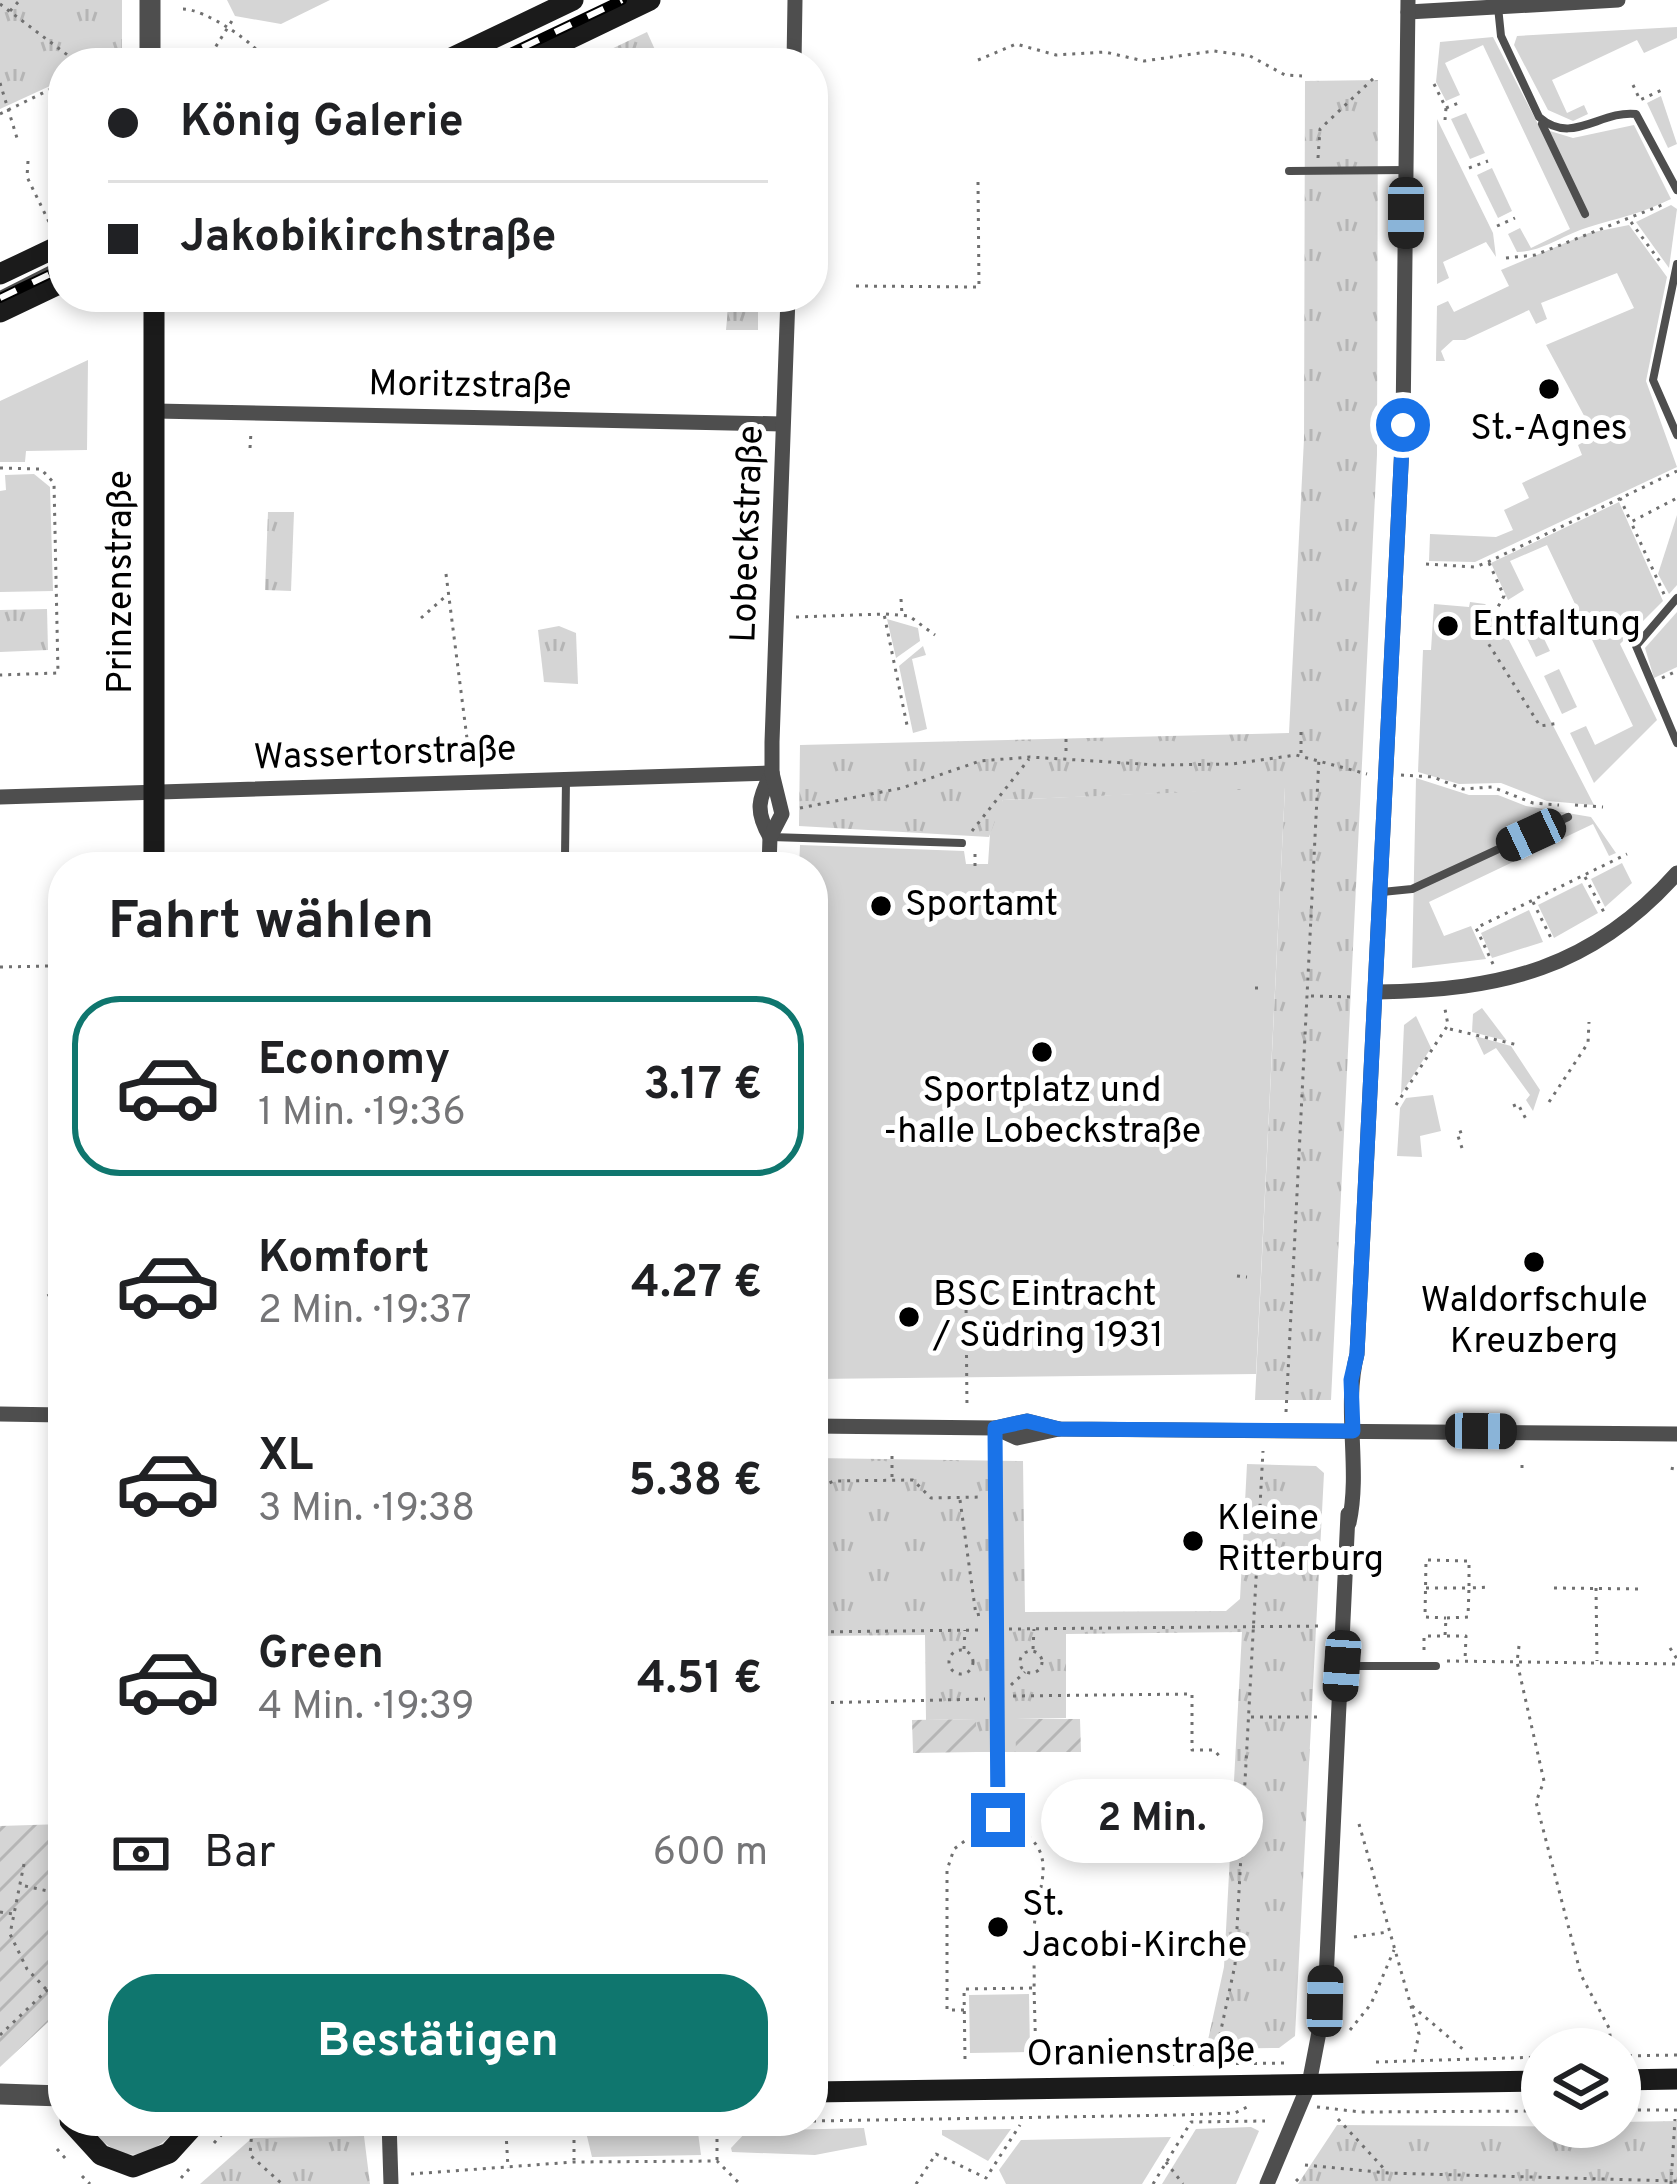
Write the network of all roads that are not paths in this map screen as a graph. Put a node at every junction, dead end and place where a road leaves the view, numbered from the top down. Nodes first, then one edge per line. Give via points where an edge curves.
1 (150, 0) edge
2 (573, 0) edge
3 (650, 0) edge
4 (795, 0) edge
5 (1618, 0) edge
6 (1408, 6) edge
7 (1498, 7) junction
8 (566, 40) junction
9 (150, 48) edge
10 (472, 48) edge
11 (550, 48) edge
12 (569, 48) edge
13 (794, 48) edge
14 (1539, 117) junction
15 (1406, 170) junction
16 (1289, 171) dead end
17 (1677, 194) edge
18 (1585, 214) dead end
19 (48, 256) edge
20 (48, 261) edge
21 (1677, 264) edge
22 (0, 274) edge
23 (48, 288) edge
24 (0, 296) edge
25 (0, 312) edge
26 (154, 312) edge
27 (787, 312) edge
28 (155, 411) junction
29 (782, 424) junction
30 (1677, 435) edge
31 (1673, 602) edge
32 (1677, 743) edge
33 (772, 773) junction
34 (566, 778) junction
35 (154, 793) junction
36 (0, 796) edge
37 (1568, 817) dead end
38 (770, 837) junction
39 (962, 843) road end
40 (154, 852) edge
41 (565, 852) edge
42 (770, 852) edge
43 (1677, 873) edge
44 (1382, 892) junction
45 (1377, 992) junction
46 (0, 1414) edge
47 (48, 1415) edge
48 (828, 1426) edge
49 (995, 1428) junction
50 (1353, 1431) junction
51 (1677, 1434) edge
52 (1441, 1663) road end
53 (1342, 1666) junction
54 (998, 1820) dead end
55 (1677, 2079) edge
56 (1641, 2080) edge
57 (1521, 2081) edge
58 (1309, 2084) junction
59 (828, 2092) edge
60 (0, 2094) edge
61 (48, 2095) edge
62 (83, 2136) edge
63 (184, 2136) edge
64 (389, 2136) edge
65 (119, 2174) edge
66 (149, 2174) edge
67 (391, 2184) edge
68 (1267, 2184) edge

1 - 9 street
2 - 10 main road
3 - 8 main road
4 - 13 street
5 - 7 street
6 - 7 street
6 - 15 street
7 - 14 lane via 1502,36
8 - 11 main road
8 - 12 lane
14 - 17 lane via 1574,130 1636,114
14 - 18 lane
15 - 16 lane
15 - 44 street
19 - 22 main road
20 - 24 lane
21 - 30 lane via 1653,380
23 - 25 main road
26 - 28 main road, Prinzenstraße
27 - 29 street, Lobeckstraße
28 - 29 street, Moritzstraße
28 - 35 main road, Prinzenstraße
29 - 33 street, Lobeckstraße
31 - 32 lane via 1636,646
33 - 34 street, Wassertorstraße
33 - 38 street, Lobeckstraße via 782,814
34 - 35 street, Wassertorstraße
34 - 41 lane
35 - 36 street, Wassertorstraße
35 - 40 main road, Prinzenstraße
37 - 44 lane via 1412,889
38 - 39 lane
38 - 42 street, Lobeckstraße
43 - 45 street via 1615,932 1562,961 1502,982
44 - 45 street
45 - 50 street
46 - 47 street
48 - 49 street
49 - 50 street via 1017,1438 1059,1429
49 - 54 lane
50 - 51 street
50 - 53 street
52 - 53 lane
53 - 58 street via 1325,2001
55 - 56 main road
57 - 58 main road, Oranienstraße
58 - 59 main road, Oranienstraße
58 - 68 street
60 - 61 street
62 - 65 main road
63 - 66 main road
64 - 67 street
65 - 66 main road

